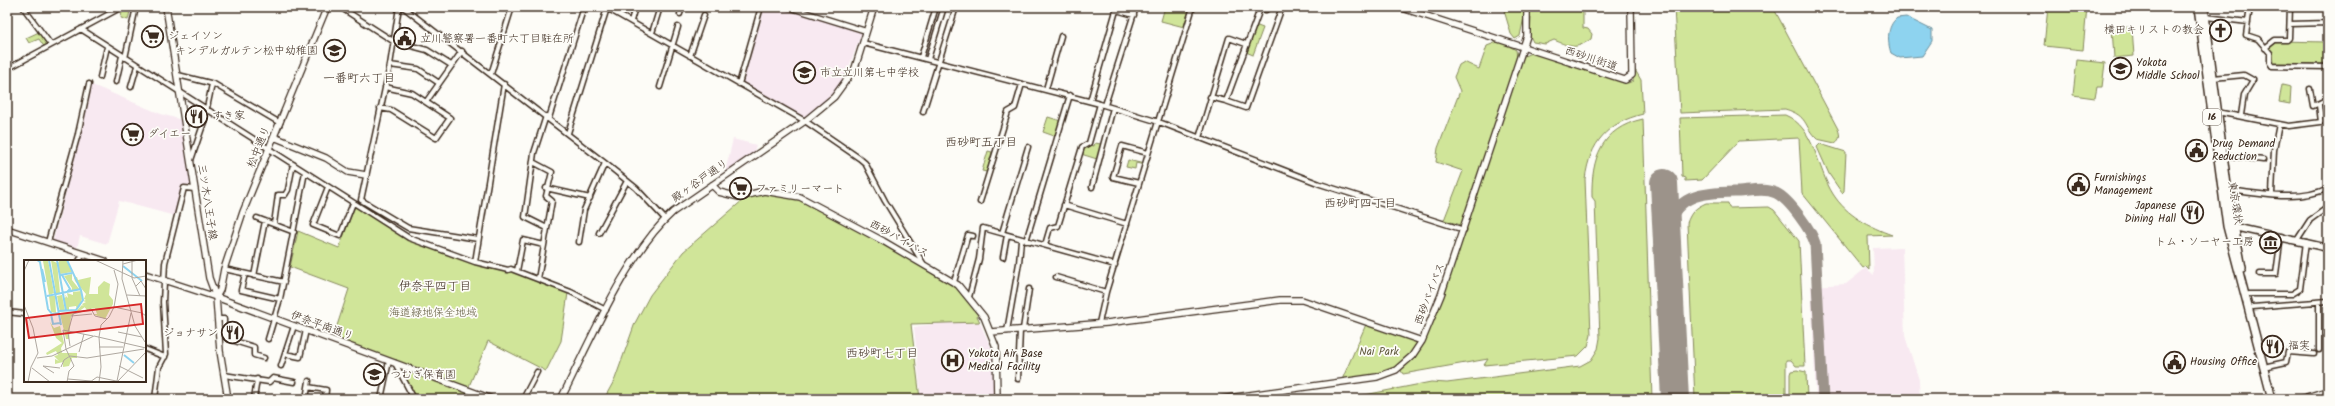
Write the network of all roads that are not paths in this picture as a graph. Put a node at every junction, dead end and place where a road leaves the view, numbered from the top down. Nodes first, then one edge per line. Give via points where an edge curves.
1 (22, 7) edge
2 (122, 7) edge
3 (136, 7) edge
4 (166, 7) edge
5 (327, 7) edge
6 (340, 7) edge
7 (399, 7) edge
8 (403, 7) edge
9 (512, 7) edge
10 (584, 7) edge
11 (635, 7) edge
12 (660, 7) edge
13 (682, 7) edge
14 (761, 7) edge
15 (788, 7) edge
16 (874, 7) edge
17 (936, 7) edge
18 (944, 7) edge
19 (956, 7) edge
20 (1136, 7) edge
21 (1193, 7) edge
22 (1268, 7) edge
23 (1282, 7) edge
24 (1399, 7) edge
25 (1527, 7) edge
26 (1631, 7) edge
27 (2198, 7) edge
28 (2204, 7) edge
29 (2250, 7) edge
30 (2290, 7) edge
31 (2328, 7) edge
32 (607, 8) edge
33 (1117, 8) edge
34 (680, 14) dead end
35 (704, 15) dead end
36 (1134, 15) junction
37 (2206, 17) junction
38 (631, 22) junction
39 (2248, 22) junction
40 (2328, 23) edge
41 (2290, 24) junction
42 (678, 27) dead end
43 (81, 29) junction
44 (2328, 30) edge
45 (866, 31) junction
46 (652, 33) junction
47 (1061, 36) dead end
48 (393, 41) junction
49 (863, 43) junction
50 (1246, 44) junction
51 (51, 45) junction
52 (673, 45) junction
53 (107, 46) junction
54 (1523, 47) junction
55 (2265, 48) junction
56 (462, 51) junction
57 (690, 56) junction
58 (123, 57) junction
59 (921, 57) junction
60 (928, 59) junction
61 (939, 62) junction
62 (390, 65) junction
63 (452, 65) junction
64 (137, 66) junction
65 (2328, 67) edge
66 (7, 70) edge
67 (491, 74) junction
68 (178, 75) junction
69 (100, 77) dead end
70 (2213, 78) junction
71 (116, 82) dead end
72 (439, 83) junction
73 (89, 84) dead end
74 (212, 84) junction
75 (504, 84) junction
76 (739, 84) junction
77 (1022, 84) junction
78 (131, 87) dead end
79 (385, 87) junction
80 (660, 87) dead end
81 (1046, 89) junction
82 (2310, 89) dead end
83 (180, 93) junction
84 (1070, 95) junction
85 (1210, 97) junction
86 (2328, 99) edge
87 (1090, 101) junction
88 (426, 102) junction
89 (1226, 102) junction
90 (1100, 104) junction
91 (1106, 105) junction
92 (2319, 105) junction
93 (380, 108) junction
94 (1113, 108) junction
95 (206, 110) junction
96 (923, 112) dead end
97 (2217, 112) junction
98 (2241, 115) junction
99 (548, 117) junction
100 (805, 121) junction
101 (1159, 122) junction
102 (280, 123) junction
103 (2279, 124) junction
104 (568, 133) junction
105 (274, 137) junction
106 (1199, 138) junction
107 (1028, 147) dead end
108 (269, 149) junction
109 (1148, 153) junction
110 (2224, 155) junction
111 (191, 160) junction
112 (2263, 160) dead end
113 (533, 162) junction
114 (605, 163) junction
115 (293, 164) junction
116 (304, 172) junction
117 (366, 175) junction
118 (627, 180) junction
119 (1139, 183) junction
120 (712, 185) junction
121 (328, 187) junction
122 (1092, 187) dead end
123 (546, 188) junction
124 (2328, 188) edge
125 (195, 189) junction
126 (2228, 190) junction
127 (2272, 194) junction
128 (590, 198) junction
129 (360, 200) junction
130 (980, 202) dead end
131 (353, 203) junction
132 (359, 206) junction
133 (1064, 206) junction
134 (2328, 207) edge
135 (257, 218) dead end
136 (665, 219) junction
137 (265, 221) junction
138 (274, 224) junction
139 (1127, 224) junction
140 (2231, 226) junction
141 (547, 228) junction
142 (7, 229) edge
143 (1464, 230) junction
144 (294, 232) junction
145 (599, 233) dead end
146 (1002, 233) junction
147 (1007, 235) junction
148 (973, 236) dead end
149 (2280, 236) junction
150 (409, 238) junction
151 (478, 239) junction
152 (1024, 240) junction
153 (2297, 240) junction
154 (48, 242) junction
155 (579, 242) dead end
156 (2306, 242) junction
157 (408, 243) dead end
158 (544, 245) junction
159 (1045, 245) junction
160 (2328, 248) edge
161 (84, 254) junction
162 (1003, 257) dead end
163 (80, 260) edge
164 (101, 260) edge
165 (475, 262) junction
166 (922, 263) junction
167 (1115, 265) junction
168 (224, 269) junction
169 (517, 271) junction
170 (146, 274) edge
171 (245, 274) junction
172 (2260, 274) dead end
173 (254, 276) junction
174 (1056, 277) dead end
175 (163, 280) junction
176 (538, 280) junction
177 (284, 282) junction
178 (954, 282) junction
179 (1029, 290) dead end
180 (1106, 292) junction
181 (2249, 294) junction
182 (216, 297) junction
183 (969, 297) junction
184 (280, 299) junction
185 (2328, 301) edge
186 (2319, 302) junction
187 (2253, 307) junction
188 (606, 310) junction
189 (7, 312) edge
190 (24, 314) edge
191 (218, 319) junction
192 (275, 320) junction
193 (1099, 323) junction
194 (294, 326) junction
195 (306, 330) junction
196 (1021, 330) junction
197 (1007, 331) junction
198 (991, 332) junction
199 (268, 339) dead end
200 (1422, 342) junction
201 (146, 349) edge
202 (2319, 350) dead end
203 (285, 354) junction
204 (2314, 354) dead end
205 (165, 356) junction
206 (264, 358) dead end
207 (389, 361) junction
208 (395, 363) junction
209 (280, 366) dead end
210 (2268, 366) junction
211 (537, 372) dead end
212 (224, 375) junction
213 (257, 379) junction
214 (1018, 379) dead end
215 (309, 381) dead end
216 (294, 382) dead end
217 (308, 387) junction
218 (2328, 390) edge
219 (155, 399) edge
220 (228, 399) edge
221 (254, 399) edge
222 (306, 399) edge
223 (325, 399) edge
224 (381, 399) edge
225 (414, 399) edge
226 (492, 399) edge
227 (524, 399) edge
228 (561, 399) edge
229 (997, 399) edge
230 (1221, 399) edge
231 (2272, 399) edge
232 (2277, 399) edge
233 (2298, 399) edge

1 - 51 street
2 - 43 street
3 - 58 street
4 - 68 street, 三ツ木八王子線
5 - 102 street, 松中通り
6 - 48 street
7 - 48 street
8 - 56 street
9 - 67 street
10 - 99 street
11 - 38 street
12 - 46 street
13 - 34 street
14 - 76 street
15 - 45 street
16 - 45 street, 殿ヶ谷戸通り
17 - 59 street
18 - 60 street
19 - 61 street
20 - 36 street
21 - 101 street
22 - 50 street via 1266,10 1260,8
23 - 89 street via 1246,108
24 - 54 street
25 - 54 street, 西砂バイパス via 1529,26
26 - 54 street, 西砂川街道 via 1632,75 1628,80
27 - 140 highway, 東京環状 / 16
28 - 37 highway, 東京環状 / 16
29 - 39 street
30 - 41 street
31 - 40 street
32 - 38 street
32 - 104 street
33 - 36 street
33 - 87 street
35 - 57 street
36 - 91 street
37 - 39 street
37 - 70 highway, 東京環状 / 16
38 - 46 street
39 - 55 street via 2246,35 2258,39
40 - 41 street
40 - 44 street
41 - 55 street via 2287,40 2275,40
42 - 52 street
43 - 51 street
43 - 53 street
45 - 49 street, 殿ヶ谷戸通り
46 - 52 street
47 - 81 street
48 - 62 street
48 - 63 street via 427,50
49 - 59 street
49 - 100 street, 殿ヶ谷戸通り via 855,68 842,88
50 - 85 street via 1229,38
50 - 89 street
51 - 66 street
52 - 57 street
52 - 80 street
53 - 58 street
53 - 69 street
54 - 143 street, 西砂バイパス
55 - 65 street via 2270,53 2272,66
56 - 63 street
56 - 67 street
57 - 76 street
58 - 64 street
58 - 71 street
59 - 60 street
60 - 61 street
61 - 77 street
61 - 96 street
62 - 72 street via 418,69
62 - 79 street
63 - 72 street
64 - 78 street
64 - 83 street
67 - 75 street
68 - 74 street
68 - 83 street, 三ツ木八王子線
70 - 97 highway, 東京環状 / 16
70 - 98 street via 2244,75 2253,80 2244,95
72 - 88 street
73 - 154 street
74 - 95 street
74 - 102 street
75 - 99 street
75 - 151 street
76 - 100 street
77 - 81 street
77 - 130 street via 1015,108 1008,112
79 - 88 street via 407,91
79 - 93 street
81 - 84 street
82 - 92 street via 2313,106
83 - 95 street
83 - 111 street, 三ツ木八王子線
84 - 87 street
84 - 152 street
85 - 89 street
85 - 106 street
86 - 92 street
87 - 90 street
88 - 93 street via 450,118 436,138 391,110
90 - 91 street
90 - 133 street via 1089,143 1082,147
91 - 94 street
92 - 103 street via 2322,122 2289,126
93 - 117 street
94 - 101 street
94 - 122 street
95 - 108 street
95 - 111 street
97 - 98 street
97 - 110 highway, 東京環状 / 16
98 - 103 street
99 - 104 street
99 - 113 street
100 - 120 street, 殿ヶ谷戸通り
100 - 166 street via 839,142 865,163
101 - 106 street
101 - 109 street
102 - 105 street, 松中通り
103 - 127 street via 2274,150
104 - 114 street
105 - 108 street, 松中通り
105 - 117 street via 326,158 348,172
106 - 143 street via 1313,181
107 - 146 street
108 - 115 street
108 - 168 street, 松中通り via 243,212
109 - 119 street
109 - 119 street via 1122,146 1114,177
110 - 112 street
110 - 126 highway, 東京環状 / 16
111 - 125 street, 三ツ木八王子線
113 - 123 street via 552,172
113 - 141 street via 525,217
114 - 118 street
114 - 128 street
115 - 116 street
115 - 138 street via 288,190 285,195 278,195
116 - 121 street
116 - 144 street
117 - 129 street
118 - 136 street
118 - 145 street
119 - 139 street
120 - 136 street, 殿ヶ谷戸通り
120 - 166 street, 西砂バイパス via 720,192 739,197 764,190 800,197
121 - 131 street
121 - 131 street via 313,225 340,236
123 - 128 street
123 - 141 street via 546,196 552,201
124 - 127 street via 2301,196
125 - 175 street via 184,188
125 - 182 street, 三ツ木八王子線 via 209,278
126 - 127 street
126 - 140 highway, 東京環状 / 16
128 - 155 street via 584,210
129 - 132 street
129 - 151 street via 408,228
131 - 132 street
132 - 150 street
133 - 139 street
133 - 159 street via 1058,226 1050,228
134 - 153 street via 2310,220
135 - 137 street
136 - 188 street, 殿ヶ谷戸通り via 639,255
137 - 138 street
137 - 173 street
138 - 144 street
139 - 167 street
140 - 149 main road
140 - 181 highway, 東京環状 / 16
140 - 231 highway, 東京環状 / 16
141 - 158 street
142 - 154 street
143 - 200 street, 西砂バイパス
144 - 177 street
146 - 147 street
146 - 183 street via 983,228 979,259
147 - 152 street
147 - 162 street
148 - 178 street via 968,235
149 - 153 main road
149 - 172 street via 2276,274
150 - 157 street
150 - 165 street
151 - 165 street
152 - 159 street
152 - 197 street
153 - 156 main road
154 - 161 street
156 - 160 main road
156 - 181 street via 2300,289 2292,294
158 - 169 street via 523,240
158 - 176 street
159 - 167 street
161 - 163 street
161 - 164 street
165 - 169 street
166 - 178 street, 西砂バイパス
167 - 180 street
168 - 171 street
168 - 182 street, 松中通り
169 - 176 street
170 - 175 street, 伊奈平南通り
171 - 173 street
171 - 184 street via 241,290
173 - 177 street
174 - 180 street
175 - 182 street, 伊奈平南通り
175 - 205 street
176 - 188 street
177 - 184 street
178 - 183 street, 西砂バイパス
179 - 196 street
180 - 193 street
181 - 187 highway, 東京環状 / 16
182 - 191 street, 三ツ木八王子線
182 - 192 street, 伊奈平南通り
183 - 198 street, 西砂バイパス via 984,317
184 - 192 street
185 - 186 street
186 - 187 street
186 - 202 street
187 - 210 highway, 東京環状 / 16
188 - 228 street, 殿ヶ谷戸通り
189 - 190 street
191 - 206 street via 224,319 224,336 254,346 254,355
191 - 212 street, 三ツ木八王子線
192 - 194 street, 伊奈平南通り
192 - 199 street
193 - 196 street
193 - 200 street via 1280,300 1302,300
194 - 195 street, 伊奈平南通り
194 - 203 street
195 - 203 street via 300,357
195 - 207 street, 伊奈平南通り
196 - 197 street
196 - 214 street
197 - 198 street
198 - 229 street, 西砂バイパス via 997,354
200 - 230 street, 西砂バイパス via 1404,364 1377,377
201 - 205 street
203 - 209 street
204 - 210 street via 2288,352 2286,362
205 - 219 street via 158,367
207 - 208 street, 伊奈平南通り
207 - 224 street
208 - 225 street
208 - 226 street, 伊奈平南通り
210 - 232 highway, 東京環状 / 16
211 - 227 street
212 - 213 street
212 - 220 street, 三ツ木八王子線
213 - 216 street via 269,382 273,378
213 - 221 street
215 - 217 street
217 - 222 street
217 - 223 street via 326,390
218 - 233 street

